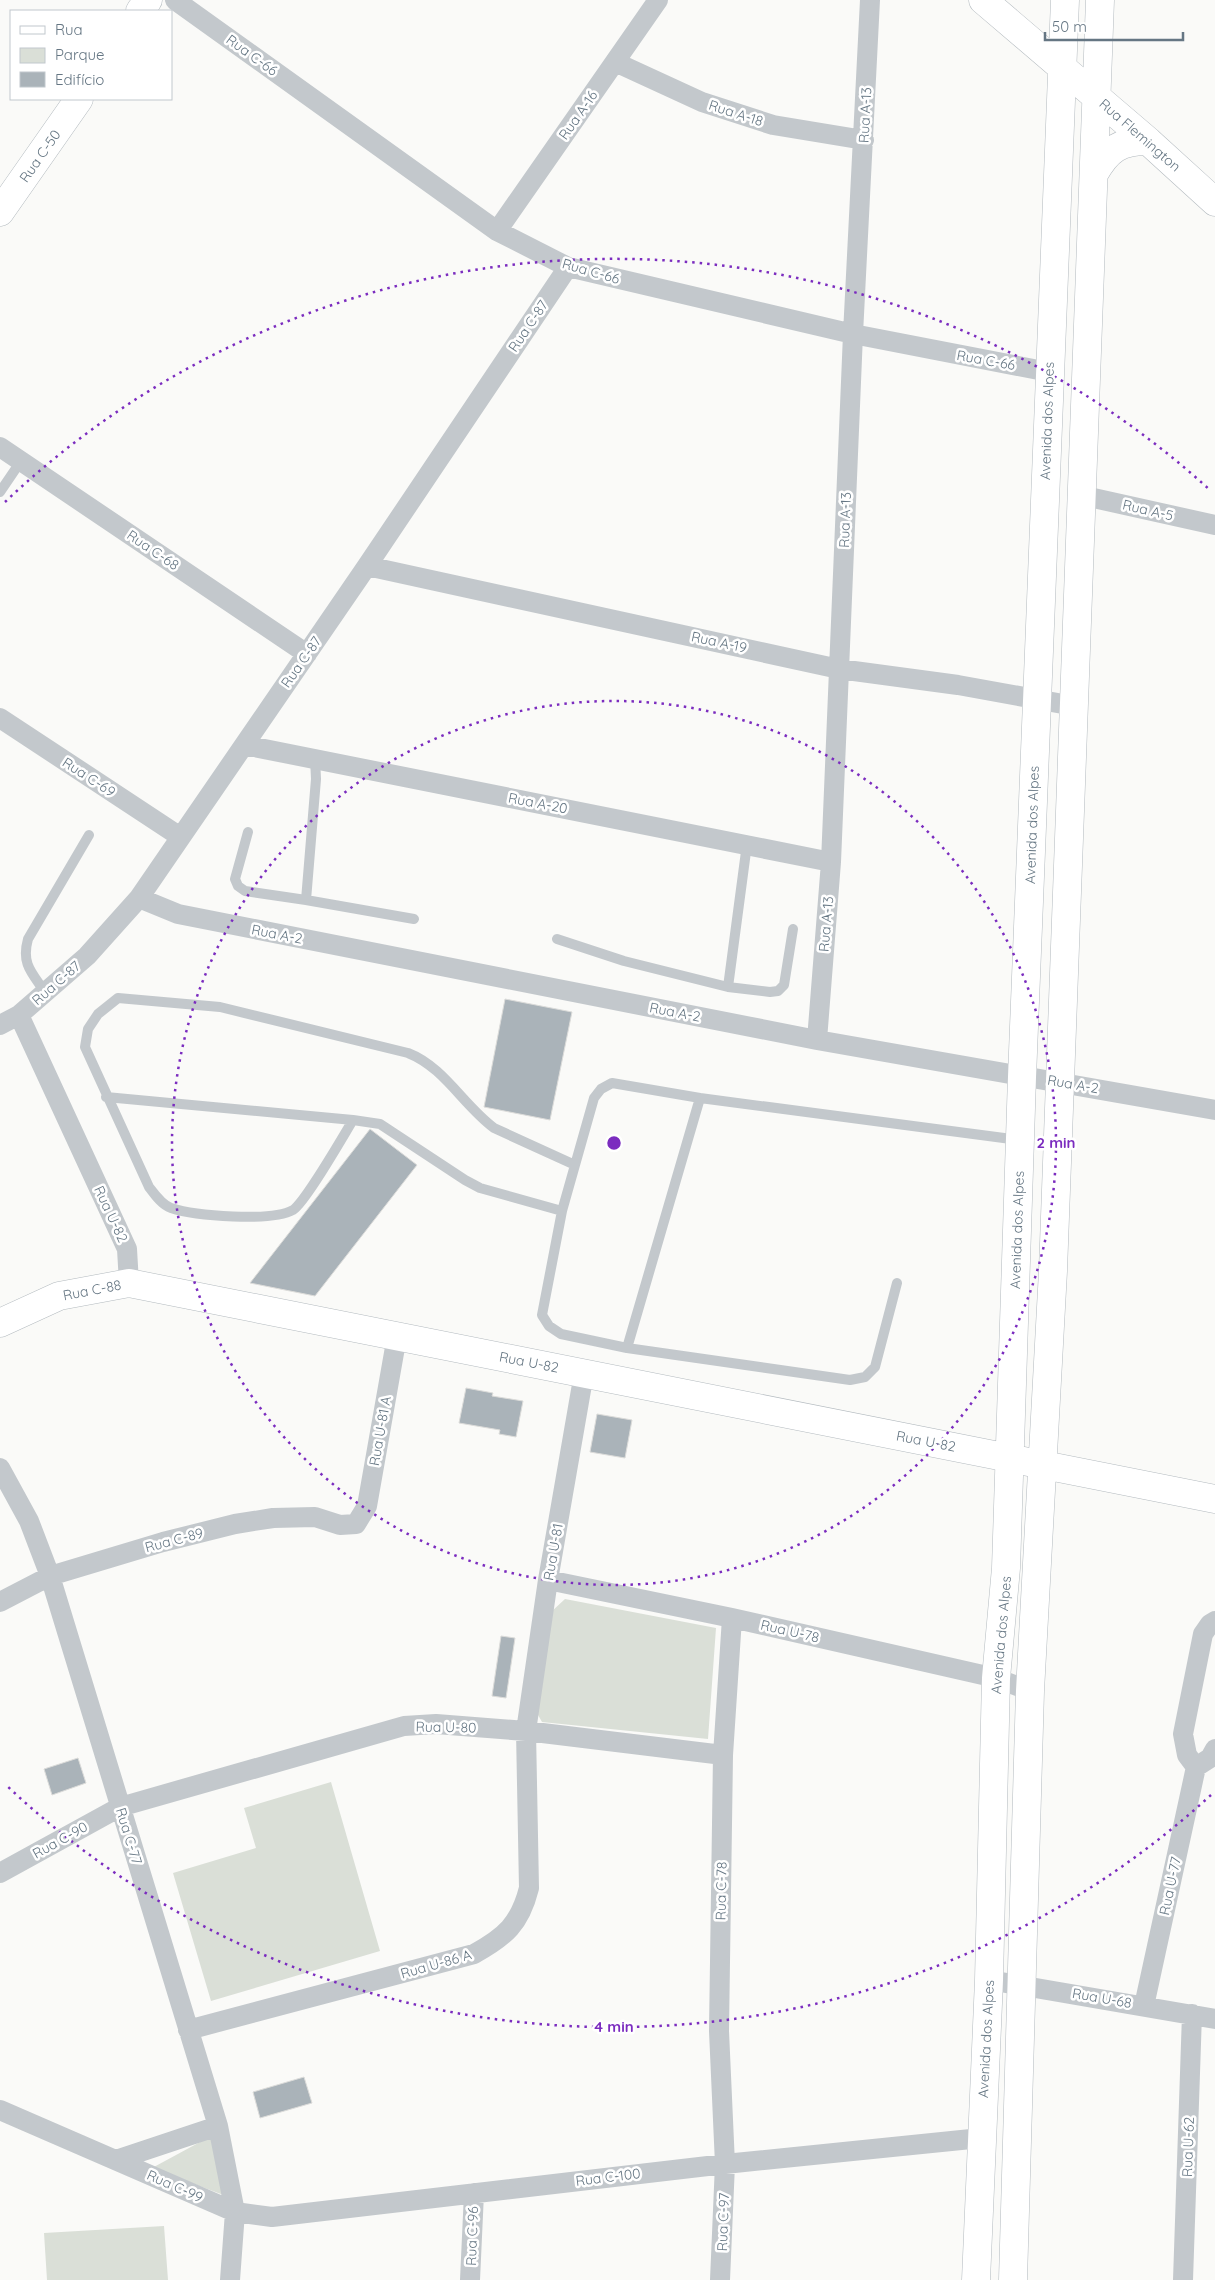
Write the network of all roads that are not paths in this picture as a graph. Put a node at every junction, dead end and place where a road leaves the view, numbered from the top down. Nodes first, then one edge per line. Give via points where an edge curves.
1 (175, 0) edge
2 (658, 0) edge
3 (870, 0) edge
4 (982, 0) edge
5 (1065, 0) edge
6 (1100, 0) edge
7 (615, 62) junction
8 (1063, 71) junction
9 (1097, 98) junction
10 (78, 100) edge
11 (864, 140) junction
12 (1148, 141) junction
13 (1094, 174) junction
14 (5, 196) edge
15 (1215, 202) edge
16 (497, 231) junction
17 (568, 267) junction
18 (853, 334) junction
19 (1049, 372) junction
20 (0, 447) edge
21 (21, 461) junction
22 (0, 492) edge
23 (1080, 495) junction
24 (1215, 525) edge
25 (367, 566) junction
26 (307, 654) junction
27 (839, 668) junction
28 (1037, 700) junction
29 (1074, 706) junction
30 (0, 718) edge
31 (244, 745) junction
32 (315, 758) junction
33 (248, 832) dead end
34 (89, 835) dead end
35 (179, 836) junction
36 (747, 844) junction
37 (831, 862) junction
38 (139, 898) junction
39 (306, 900) junction
40 (414, 919) dead end
41 (793, 928) dead end
42 (557, 939) dead end
43 (728, 987) junction
44 (45, 992) junction
45 (19, 1015) junction
46 (0, 1025) edge
47 (817, 1040) junction
48 (1022, 1077) junction
49 (1058, 1082) junction
50 (106, 1097) junction
51 (700, 1098) junction
52 (1215, 1110) edge
53 (353, 1120) junction
54 (1020, 1141) junction
55 (575, 1165) junction
56 (562, 1211) junction
57 (897, 1282) dead end
58 (129, 1283) junction
59 (0, 1323) edge
60 (397, 1336) junction
61 (627, 1348) junction
62 (584, 1372) junction
63 (1011, 1457) junction
64 (1043, 1463) junction
65 (0, 1468) edge
66 (1215, 1499) edge
67 (356, 1524) joint
68 (50, 1576) junction
69 (548, 1580) junction
70 (0, 1602) edge
71 (732, 1618) junction
72 (1215, 1622) edge
73 (996, 1678) junction
74 (1030, 1690) junction
75 (526, 1731) junction
76 (1215, 1749) edge
77 (723, 1755) junction
78 (1196, 1767) junction
79 (120, 1807) junction
80 (0, 1873) edge
81 (989, 1980) junction
82 (1022, 1985) junction
83 (1144, 2006) junction
84 (1192, 2014) junction
85 (1215, 2019) edge
86 (188, 2030) junction
87 (0, 2110) edge
88 (218, 2126) junction
89 (981, 2138) junction
90 (116, 2160) junction
91 (725, 2164) junction
92 (474, 2193) junction
93 (235, 2212) junction
94 (230, 2280) edge
95 (470, 2280) edge
96 (720, 2280) edge
97 (976, 2280) edge
98 (1013, 2280) edge
99 (1183, 2280) edge

1 - 16 street, Rua C-66
2 - 7 street, Rua A-16
3 - 11 street, Rua A-13
4 - 8 main road, Rua Flemington
5 - 8 main road, Avenida dos Alpes
6 - 9 main road
7 - 11 street, Rua A-18 via 702,102 764,122
7 - 16 street, Rua A-16
8 - 9 main road, Rua Flemington
8 - 19 main road, Avenida dos Alpes
9 - 12 main road, Rua Flemington
9 - 13 main road
10 - 14 main road, Rua C-50
11 - 18 street, Rua A-13
12 - 13 main road via 1131,141 1115,148 1102,159
12 - 15 main road, Rua Flemington
13 - 23 main road
16 - 17 street, Rua C-66
17 - 18 street, Rua C-66
17 - 25 street, Rua C-87
18 - 19 street, Rua C-66
18 - 27 street, Rua A-13
19 - 28 main road, Avenida dos Alpes
20 - 21 street, Rua C-68
21 - 22 lane
21 - 26 street, Rua C-68
23 - 24 street, Rua A-5
23 - 29 main road
25 - 26 street, Rua C-87
25 - 27 street, Rua A-19
26 - 31 street, Rua C-87
27 - 28 street, Rua A-19
27 - 37 street, Rua A-13
28 - 29 street, Rua A-19
28 - 48 main road, Avenida dos Alpes
29 - 49 main road
30 - 35 street, Rua C-69
31 - 32 street, Rua A-20
31 - 35 street, Rua C-87
32 - 36 street, Rua A-20
32 - 39 lane
33 - 39 lane via 235,879 238,886 245,891
34 - 44 lane via 26,945 27,966
35 - 38 street, Rua C-87
36 - 37 street, Rua A-20
36 - 43 lane
37 - 47 street, Rua A-13
38 - 44 street, Rua C-87 via 87,956
38 - 47 street, Rua A-2 via 178,914
39 - 40 lane
41 - 43 lane via 784,985 778,991
42 - 43 lane via 624,961
44 - 45 street, Rua C-87
45 - 46 street, Rua C-87
45 - 58 street, Rua U-82 via 127,1249
47 - 48 street, Rua A-2
48 - 49 street, Rua A-2
48 - 54 main road, Avenida dos Alpes
49 - 52 street, Rua A-2
49 - 64 main road
50 - 53 lane
50 - 53 lane via 149,1187 159,1200 170,1208 233,1217 280,1215 294,1209
50 - 55 lane via 85,1047 88,1029 98,1014 118,998 220,1007 423,1058 494,1128
51 - 54 lane
51 - 55 lane via 612,1082 594,1098
51 - 61 lane
53 - 56 lane via 380,1124 480,1188
54 - 63 main road, Avenida dos Alpes
55 - 56 lane
56 - 61 lane via 542,1314 549,1326 560,1334
57 - 61 lane via 875,1367 865,1377 850,1380
58 - 59 main road, Rua C-88 via 59,1296
58 - 60 main road, Rua U-82
60 - 62 main road, Rua U-82
60 - 67 street, Rua U-81 A via 367,1506
62 - 63 main road, Rua U-82
62 - 69 street, Rua U-81
63 - 64 main road, Rua U-82
63 - 73 main road, Avenida dos Alpes via 1006,1568
64 - 66 main road, Rua U-82
64 - 74 main road
65 - 68 street, Rua C-77 via 29,1521
67 - 68 street, Rua C-89 via 340,1525 315,1517 273,1518 235,1524
68 - 70 street, Rua C-89
68 - 79 street, Rua C-77
69 - 71 street, Rua U-78
69 - 75 street, Rua U-81
71 - 73 street, Rua U-78
71 - 77 street, Rua C-78
72 - 78 street via 1203,1634 1183,1734 1187,1755
73 - 74 street, Rua U-78
73 - 81 main road, Avenida dos Alpes
74 - 82 main road
75 - 77 street, Rua U-80
75 - 79 street, Rua U-80 via 436,1724 404,1726
75 - 86 street, Rua U-86 A via 529,1888 515,1924 496,1942 474,1954
76 - 78 street via 1210,1758
77 - 91 street, Rua C-78 via 719,2031
78 - 83 street, Rua U-77
79 - 80 street, Rua C-90
79 - 86 street, Rua C-77
81 - 82 street, Rua U-68
81 - 89 main road, Avenida dos Alpes
82 - 83 street, Rua U-68
82 - 98 main road
83 - 84 street, Rua U-68
84 - 85 street, Rua U-68
84 - 99 street, Rua U-62
86 - 88 street, Rua C-77
87 - 90 street, Rua C-99
88 - 90 street, Rua C-99
88 - 93 street, Rua C-77
89 - 91 street, Rua C-100
89 - 97 main road, Avenida dos Alpes
90 - 93 street, Rua C-99
91 - 92 street, Rua C-100
91 - 96 street, Rua C-97
92 - 93 street, Rua C-100 via 272,2217
92 - 95 street, Rua C-96
93 - 94 street, Rua C-77

